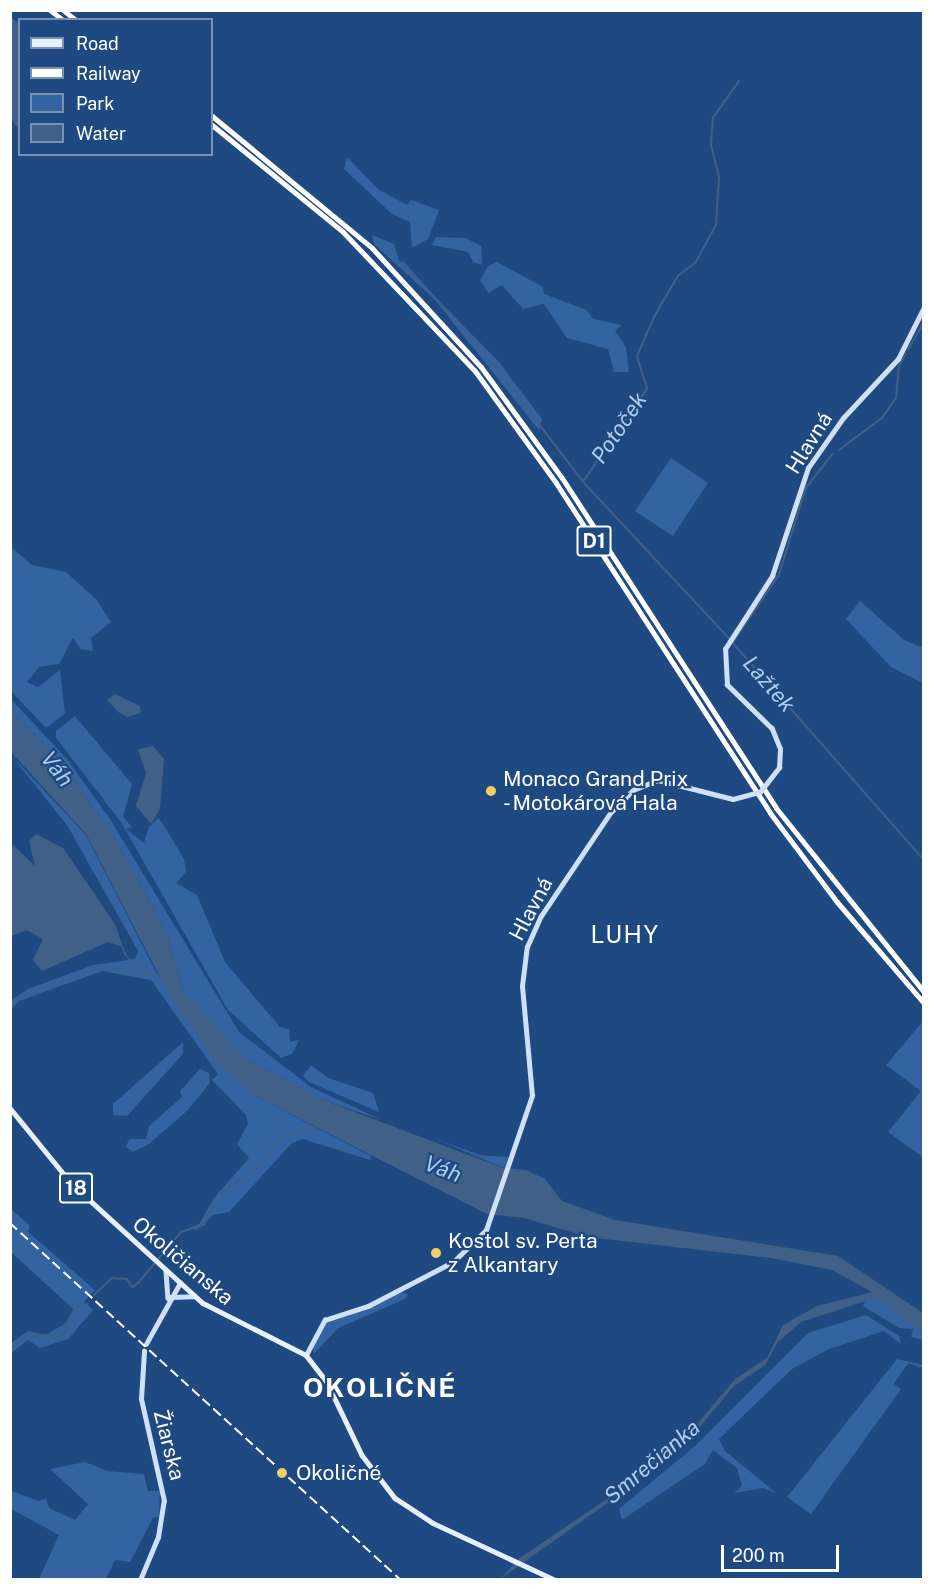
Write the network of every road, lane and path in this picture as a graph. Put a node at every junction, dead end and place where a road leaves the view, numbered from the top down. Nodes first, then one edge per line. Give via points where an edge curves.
1 (213, 117) edge
2 (213, 126) edge
3 (924, 308) edge
4 (924, 992) edge
5 (924, 1003) edge
6 (10, 1108) edge
7 (166, 1271) junction
8 (180, 1284) junction
9 (194, 1296) junction
10 (168, 1298) junction
11 (146, 1344) dead end
12 (144, 1351) dead end
13 (306, 1354) junction
14 (140, 1580) edge
15 (555, 1580) edge

1 - 4 highway, D1 via 347,225 475,359 567,486 776,808
2 - 5 highway, D1 via 343,231 475,371 556,483 770,813 837,902
3 - 13 street, Hlavná, bridge via 898,359 843,418 814,458 772,576 730,638 724,678 736,698 777,737 779,768 760,792 733,799 669,780 633,790 611,812 541,916 528,943 522,976 532,1096 490,1220 478,1241 460,1257 372,1304 325,1320
6 - 7 main road, Okoličianska / 18 via 62,1173
7 - 8 main road, Okoličianska / 18
7 - 10 street
8 - 9 main road, Okoličianska / 18
8 - 10 street
9 - 10 street
9 - 13 main road, Okoličianska / 18 via 227,1320
10 - 11 street
12 - 14 street, Žiarska via 142,1405 164,1501 158,1537
13 - 15 main road via 329,1386 362,1455 390,1493 423,1518

